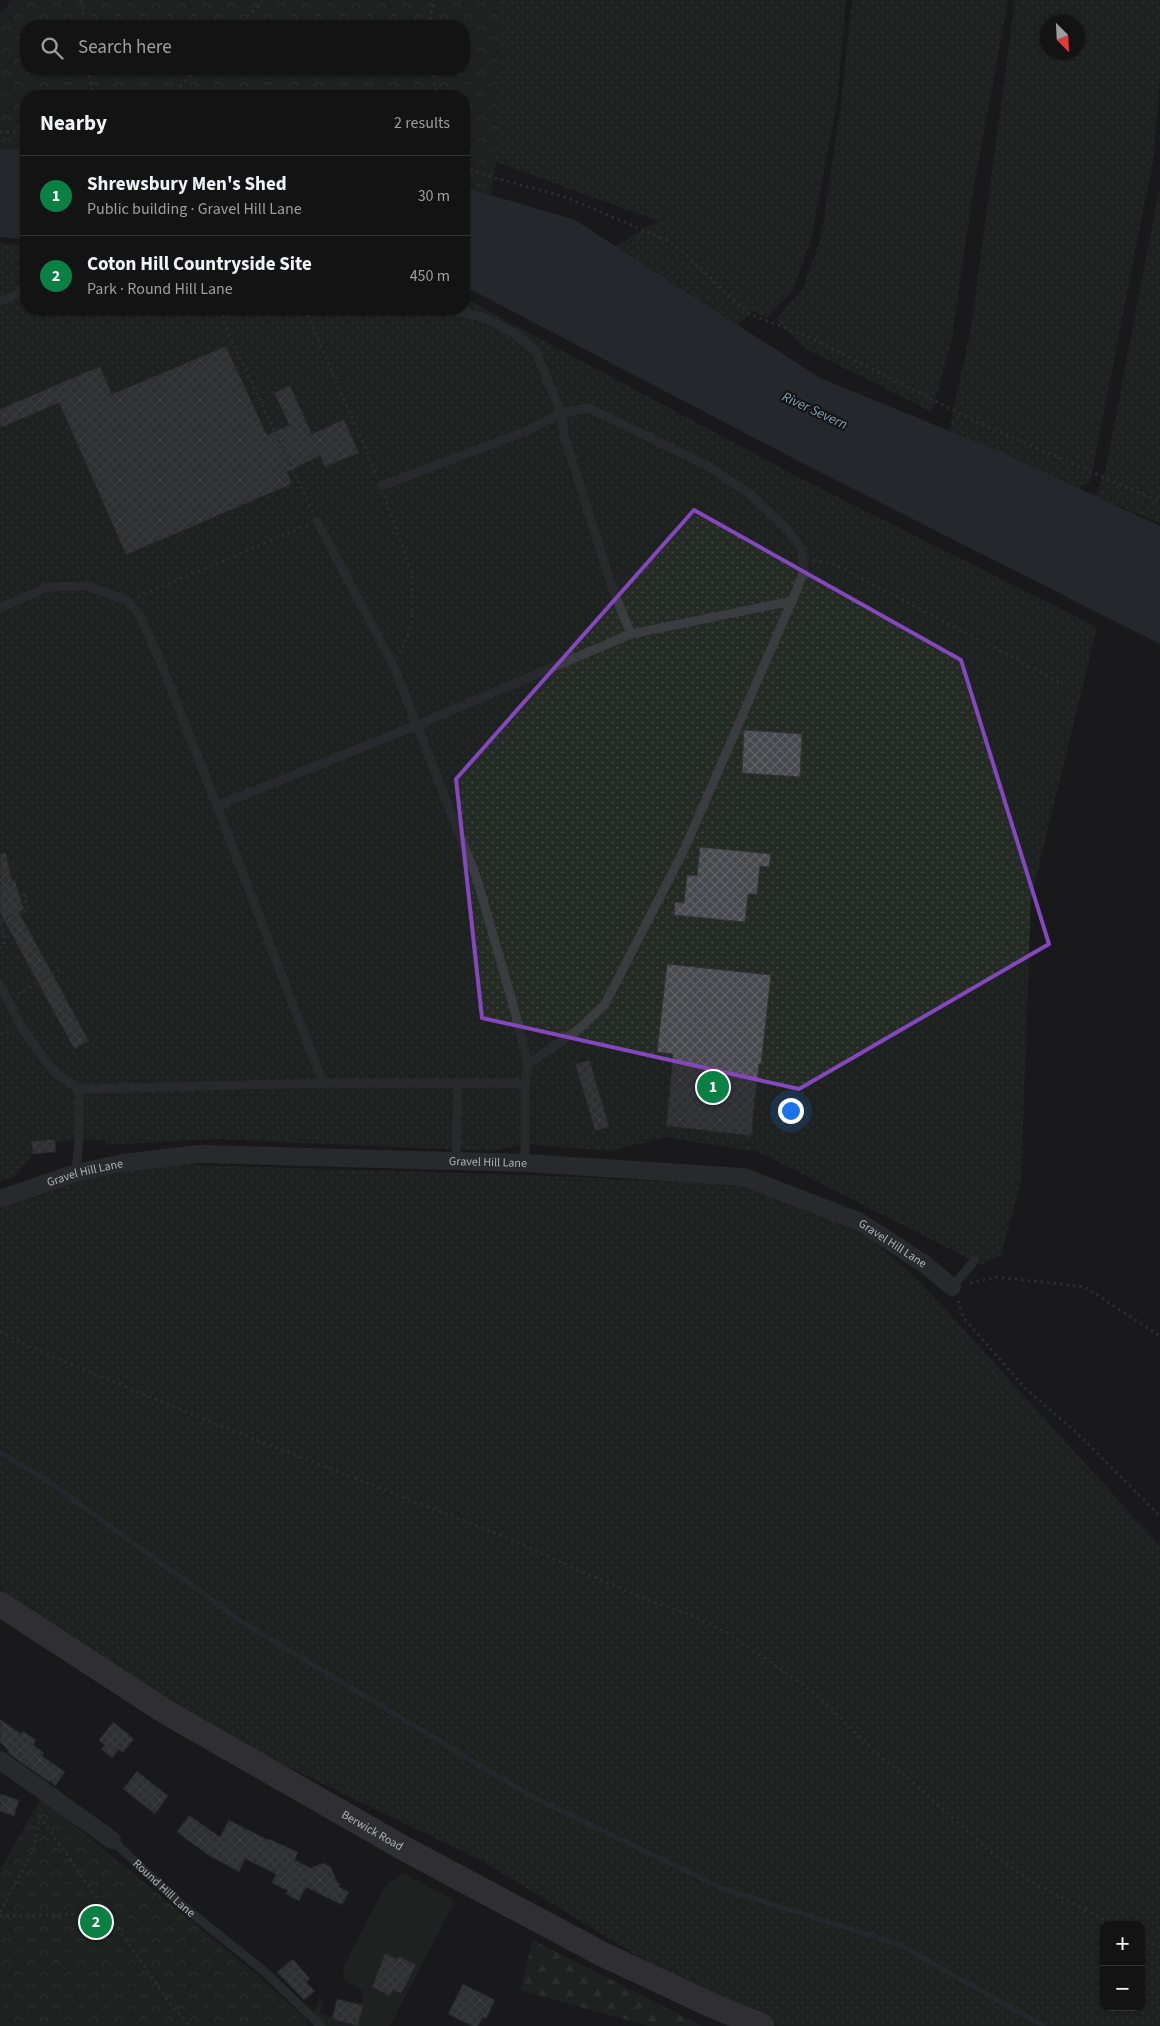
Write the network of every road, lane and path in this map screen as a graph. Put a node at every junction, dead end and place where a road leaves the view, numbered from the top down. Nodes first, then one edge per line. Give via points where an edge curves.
1 (81, 0) edge
2 (264, 0) edge
3 (434, 0) edge
4 (83, 20) edge
5 (244, 20) edge
6 (430, 20) edge
7 (89, 75) edge
8 (191, 75) edge
9 (434, 75) edge
10 (92, 90) edge
11 (176, 90) edge
12 (435, 90) edge
13 (0, 132) edge
14 (20, 132) edge
15 (470, 169) edge
16 (20, 293) edge
17 (0, 301) edge
18 (470, 314) edge
19 (223, 315) edge
20 (561, 413) junction
21 (381, 486) dead end
22 (1160, 502) edge
23 (318, 521) junction
24 (802, 559) junction
25 (792, 600) junction
26 (128, 601) junction
27 (0, 608) edge
28 (631, 634) junction
29 (1063, 684) dead end
30 (418, 726) junction
31 (216, 806) junction
32 (30, 894) dead end
33 (0, 922) edge
34 (0, 948) edge
35 (63, 968) dead end
36 (0, 984) edge
37 (8, 1000) junction
38 (528, 1064) junction
39 (323, 1083) junction
40 (458, 1083) junction
41 (525, 1083) junction
42 (78, 1089) junction
43 (456, 1161) junction
44 (525, 1163) junction
45 (76, 1173) junction
46 (0, 1199) edge
47 (974, 1261) dead end
48 (952, 1287) junction
49 (0, 1331) edge
50 (1160, 1336) edge
51 (1160, 1516) edge
52 (0, 1604) edge
53 (0, 1760) edge
54 (45, 1792) junction
55 (40, 1816) junction
56 (112, 1840) joint
57 (0, 1914) edge
58 (1107, 1921) edge
59 (121, 1932) junction
60 (1145, 1940) edge
61 (1160, 1947) edge
62 (190, 2026) edge
63 (321, 2026) edge
64 (762, 2026) edge

1 - 4 path
2 - 5 path
3 - 6 path
7 - 10 path
8 - 11 path
9 - 12 path
13 - 14 path
15 - 22 path via 565,197 673,243 749,314 809,337 975,420
16 - 17 lane
18 - 20 lane via 514,333 536,352
19 - 23 path via 228,333
20 - 21 lane via 529,430
20 - 24 lane via 589,408 708,466 751,495 787,528 802,550
20 - 28 lane via 564,435 613,590
23 - 26 path
23 - 30 lane via 394,667
24 - 25 lane via 804,571
24 - 29 path via 832,563
25 - 28 lane
25 - 38 lane via 684,850 604,1004 579,1029
26 - 27 lane via 88,586 47,587
26 - 31 lane via 140,616 160,662
28 - 30 lane
30 - 31 lane
30 - 38 lane via 477,879
31 - 39 lane
32 - 33 path via 24,896 29,910
33 - 34 path via 4,933 4,946
35 - 37 path
36 - 37 lane
37 - 42 lane via 22,1028 54,1072
38 - 41 lane
39 - 40 lane
39 - 42 lane
40 - 41 lane
40 - 43 lane
41 - 44 lane
42 - 45 lane
43 - 44 street, Gravel Hill Lane
43 - 45 street, Gravel Hill Lane via 199,1154 124,1163
44 - 48 street, Gravel Hill Lane via 744,1177 860,1222 926,1265
45 - 46 street, Gravel Hill Lane
47 - 48 lane
48 - 50 path via 997,1277 1085,1287
48 - 51 path via 964,1317 1024,1387 1079,1435
49 - 58 path via 70,1364 503,1536 728,1633 815,1693 883,1759 991,1852 1030,1881
52 - 64 main road, Berwick Road via 166,1712 412,1853 602,1954
53 - 54 street, Round Hill Lane
54 - 55 path
54 - 56 street, Round Hill Lane
55 - 57 path via 34,1849
55 - 59 path
56 - 63 lane, Round Hill Lane via 183,1906 265,1972
57 - 59 path via 73,1914
59 - 62 path via 172,2006
60 - 61 path

